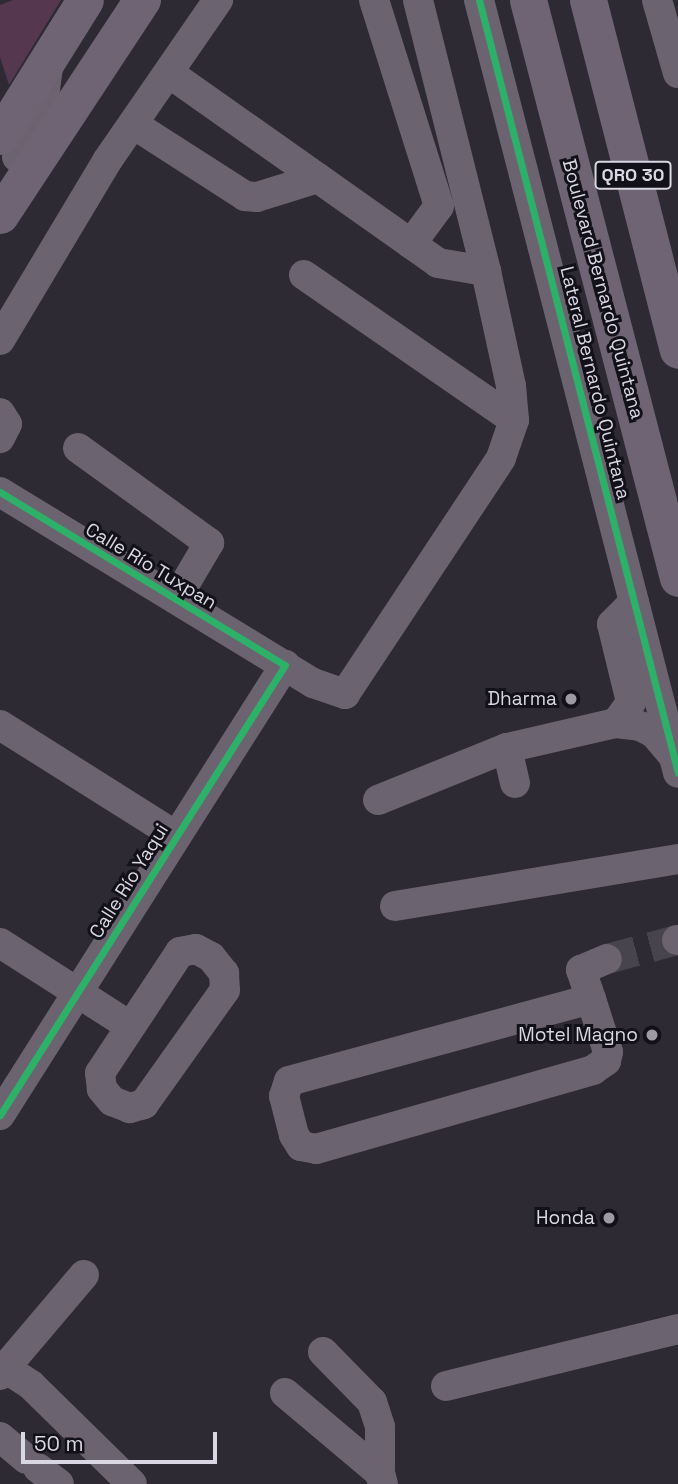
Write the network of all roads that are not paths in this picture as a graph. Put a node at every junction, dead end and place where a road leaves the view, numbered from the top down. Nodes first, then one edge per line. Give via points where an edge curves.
1 (85, 0) edge
2 (142, 0) edge
3 (218, 0) edge
4 (374, 0) edge
5 (418, 0) edge
6 (479, 0) edge
7 (528, 0) edge
8 (588, 0) edge
9 (666, 14) edge
10 (50, 56) junction
11 (169, 72) junction
12 (678, 73) edge
13 (3, 117) edge
14 (133, 124) junction
15 (318, 178) junction
16 (0, 185) edge
17 (0, 215) edge
18 (411, 244) junction
19 (486, 271) junction
20 (304, 275) dead end
21 (0, 340) edge
22 (678, 350) edge
23 (0, 413) edge
24 (514, 420) junction
25 (0, 438) edge
26 (78, 448) dead end
27 (0, 492) edge
28 (678, 578) edge
29 (176, 599) junction
30 (634, 602) junction
31 (285, 665) junction
32 (616, 723) junction
33 (0, 725) edge
34 (507, 748) junction
35 (676, 765) edge
36 (514, 783) dead end
37 (378, 800) dead end
38 (176, 836) junction
39 (678, 859) edge
40 (395, 906) dead end
41 (0, 943) edge
42 (599, 979) joint
43 (76, 993) junction
44 (128, 1025) junction
45 (0, 1115) edge
46 (84, 1275) dead end
47 (678, 1329) edge
48 (323, 1352) dead end
49 (2, 1371) edge
50 (446, 1386) dead end
51 (285, 1394) dead end
52 (0, 1437) edge
53 (41, 1470) edge
54 (381, 1478) edge
55 (132, 1484) edge

1 - 10 main road
2 - 17 main road
3 - 11 street
4 - 18 street via 439,206
5 - 19 street
6 - 30 street, Lateral Bernardo Quintana
7 - 28 main road, Boulevard Bernardo Quintana / QRO 30
8 - 22 main road, QRO 30
9 - 12 street
10 - 13 main road
10 - 16 street via 41,119
11 - 14 street
11 - 15 street
14 - 15 street via 245,196 257,197
14 - 21 street
15 - 18 street
18 - 19 street via 438,263
19 - 24 street
20 - 24 street
23 - 25 street via 7,424
24 - 31 street, Calle Río Tuxpan via 501,458 345,694 335,694
26 - 29 street via 209,543
27 - 29 street, Calle Río Tuxpan
29 - 31 street, Calle Río Tuxpan
30 - 32 street via 612,624 631,702
30 - 35 street, Lateral Bernardo Quintana
31 - 38 street, Calle Río Yaqui
32 - 34 street
32 - 35 street via 654,733
33 - 38 street
34 - 36 street
34 - 37 street
38 - 43 street, Calle Río Yaqui
39 - 40 street
41 - 43 street
42 - 42 street via 608,1052 606,1061 593,1070 316,1149 301,1146 294,1135 284,1096 289,1081
43 - 44 street
43 - 45 street, Calle Río Yaqui
44 - 44 street via 180,952 196,949 211,957 224,973 225,990 144,1104 130,1108 112,1101 102,1089 100,1073
46 - 49 street
47 - 50 street
48 - 54 street via 372,1402 380,1427
49 - 55 street via 31,1385
51 - 54 street
52 - 53 street

